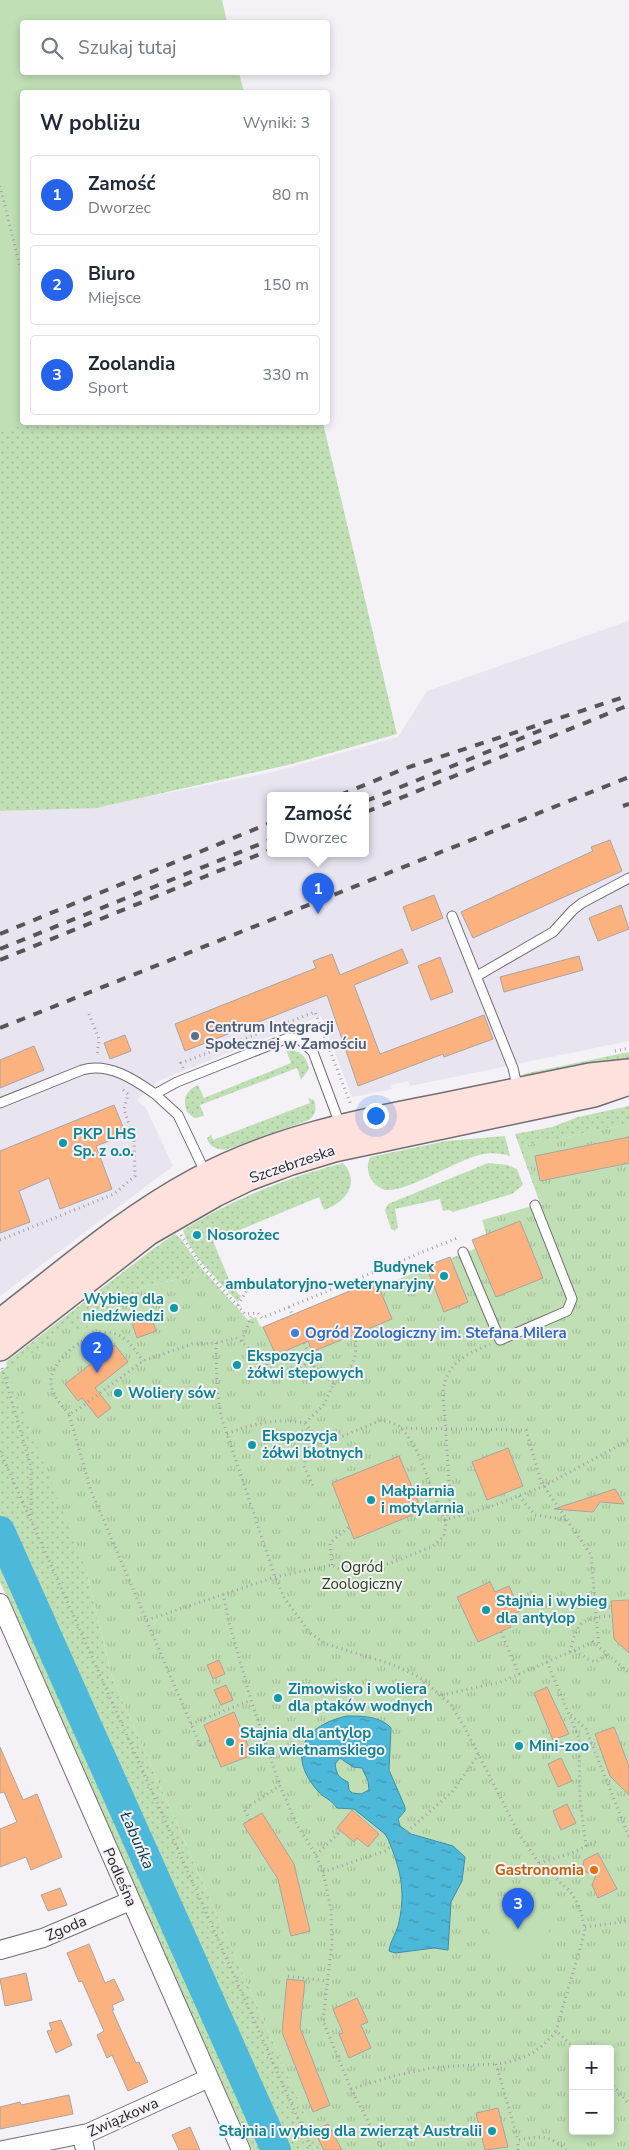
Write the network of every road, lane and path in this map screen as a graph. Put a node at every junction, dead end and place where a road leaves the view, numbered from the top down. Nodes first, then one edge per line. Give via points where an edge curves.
1 (0, 186) edge
2 (20, 267) edge
3 (629, 878) edge
4 (452, 916) dead end
5 (477, 976) junction
6 (89, 1014) dead end
7 (244, 1028) dead end
8 (248, 1036) dead end
9 (96, 1067) junction
10 (629, 1072) edge
11 (629, 1082) edge
12 (518, 1090) junction
13 (155, 1094) junction
14 (128, 1097) dead end
15 (0, 1103) edge
16 (345, 1136) junction
17 (210, 1185) junction
18 (535, 1205) dead end
19 (176, 1228) dead end
20 (457, 1238) dead end
21 (0, 1240) edge
22 (463, 1252) dead end
23 (247, 1290) dead end
24 (238, 1305) junction
25 (289, 1307) junction
26 (252, 1314) junction
27 (292, 1314) dead end
28 (0, 1322) edge
29 (355, 1334) dead end
30 (500, 1340) junction
31 (242, 1341) junction
32 (216, 1343) junction
33 (304, 1343) dead end
34 (0, 1355) edge
35 (143, 1360) junction
36 (311, 1362) junction
37 (334, 1384) junction
38 (69, 1414) junction
39 (305, 1423) junction
40 (401, 1428) junction
41 (445, 1429) junction
42 (311, 1432) junction
43 (227, 1434) junction
44 (629, 1440) edge
45 (0, 1451) edge
46 (544, 1486) junction
47 (314, 1488) dead end
48 (519, 1496) junction
49 (436, 1504) junction
50 (424, 1508) dead end
51 (31, 1518) junction
52 (445, 1520) junction
53 (567, 1520) junction
54 (349, 1527) dead end
55 (332, 1565) junction
56 (275, 1577) junction
57 (223, 1594) junction
58 (0, 1603) edge
59 (612, 1616) dead end
60 (596, 1617) junction
61 (147, 1620) junction
62 (501, 1632) dead end
63 (599, 1647) junction
64 (574, 1650) junction
65 (569, 1652) junction
66 (607, 1654) junction
67 (546, 1662) junction
68 (629, 1673) edge
69 (519, 1674) junction
70 (441, 1696) junction
71 (251, 1700) junction
72 (570, 1714) junction
73 (190, 1724) junction
74 (210, 1741) dead end
75 (479, 1754) junction
76 (280, 1786) junction
77 (250, 1820) dead end
78 (341, 1831) dead end
79 (629, 1838) edge
80 (599, 1840) dead end
81 (586, 1846) junction
82 (316, 1855) junction
83 (539, 1863) junction
84 (323, 1872) junction
85 (130, 1901) junction
86 (629, 1921) edge
87 (585, 1927) junction
88 (0, 1950) edge
89 (288, 1976) dead end
90 (328, 1981) junction
91 (556, 2031) junction
92 (572, 2045) edge
93 (496, 2064) junction
94 (209, 2078) junction
95 (614, 2086) edge
96 (350, 2089) junction
97 (629, 2104) edge
98 (518, 2140) junction
99 (83, 2142) edge
100 (3, 2150) edge
101 (241, 2150) edge
102 (312, 2150) edge
103 (383, 2150) edge
104 (518, 2150) edge
105 (566, 2150) edge

1 - 2 path
3 - 5 lane via 582,903 553,932
4 - 5 lane
5 - 12 lane via 513,1068
6 - 9 path via 99,1039
7 - 8 path
9 - 13 lane via 128,1076
9 - 15 lane
10 - 12 street, Szczebrzeska
11 - 16 street, Szczebrzeska via 594,1094
12 - 16 street, Szczebrzeska
13 - 16 lane via 294,1038 304,1042 313,1052
13 - 17 lane via 178,1115
14 - 21 path via 124,1109 134,1141 135,1176 114,1194
16 - 17 street, Szczebrzeska via 276,1167
17 - 28 street, Szczebrzeska via 169,1197 127,1224
17 - 34 street, Szczebrzeska via 166,1222 134,1243
18 - 30 lane via 571,1303 562,1314
19 - 24 path via 203,1267
20 - 25 path
22 - 30 lane
23 - 24 path
24 - 26 path via 245,1314
25 - 26 path via 262,1318 258,1313
25 - 27 path
26 - 31 path
29 - 37 path via 355,1360
30 - 41 path via 465,1356 446,1374 443,1390
31 - 32 path via 236,1338
31 - 36 path via 277,1375 283,1376
32 - 35 path via 192,1344
32 - 43 path via 217,1394
33 - 36 path
34 - 51 path via 31,1467
35 - 38 path
35 - 38 path via 119,1334 106,1331 90,1336 59,1360 52,1373 56,1399
36 - 37 path
37 - 39 path via 323,1406
38 - 61 path via 91,1491
39 - 42 path
39 - 43 path via 277,1420
40 - 41 path
40 - 42 path via 388,1421 379,1421 322,1445
40 - 49 path via 422,1464
41 - 46 path via 526,1430
41 - 52 path via 450,1495
42 - 47 path via 304,1466
43 - 56 path
44 - 46 path
45 - 51 path
46 - 48 path
46 - 53 path
48 - 52 path
48 - 53 path via 535,1515
49 - 50 path
49 - 52 path
51 - 102 path
52 - 55 path via 444,1536 432,1546 359,1571 338,1569
53 - 60 path via 591,1555
54 - 55 path via 330,1543
55 - 56 path
56 - 57 path
56 - 70 path via 292,1611 310,1633 326,1644 403,1669 422,1679
57 - 61 path
57 - 71 path
58 - 85 street, Podleśna
59 - 60 path
60 - 63 path
60 - 65 path via 582,1622 574,1633
61 - 73 path
62 - 69 path
63 - 64 path via 594,1642
63 - 66 path
64 - 65 path
64 - 66 path via 596,1662
65 - 67 path
66 - 68 path
67 - 69 path
67 - 72 path
69 - 70 path via 502,1682
70 - 75 path via 461,1721
71 - 73 path
71 - 76 path
72 - 79 path via 586,1729
72 - 81 path via 579,1738 580,1800
73 - 74 path via 200,1745
75 - 83 path via 518,1834
75 - 84 path via 452,1792 385,1851
76 - 77 path via 244,1809
76 - 82 path via 297,1825
78 - 82 path
80 - 81 path
81 - 83 path
82 - 84 path
83 - 87 path via 570,1891
84 - 90 path via 331,1918
85 - 88 street, Zgoda via 43,1938
85 - 94 street, Podleśna
86 - 87 path
87 - 91 path
89 - 90 path
90 - 96 path via 323,2021
91 - 92 path
91 - 93 path via 533,2054
93 - 96 path via 437,2067
93 - 98 path
94 - 99 street, Związkowa
94 - 101 street, Podleśna
95 - 97 path
96 - 103 path
98 - 104 path
98 - 105 path via 545,2137 557,2141
99 - 100 street, Związkowa

